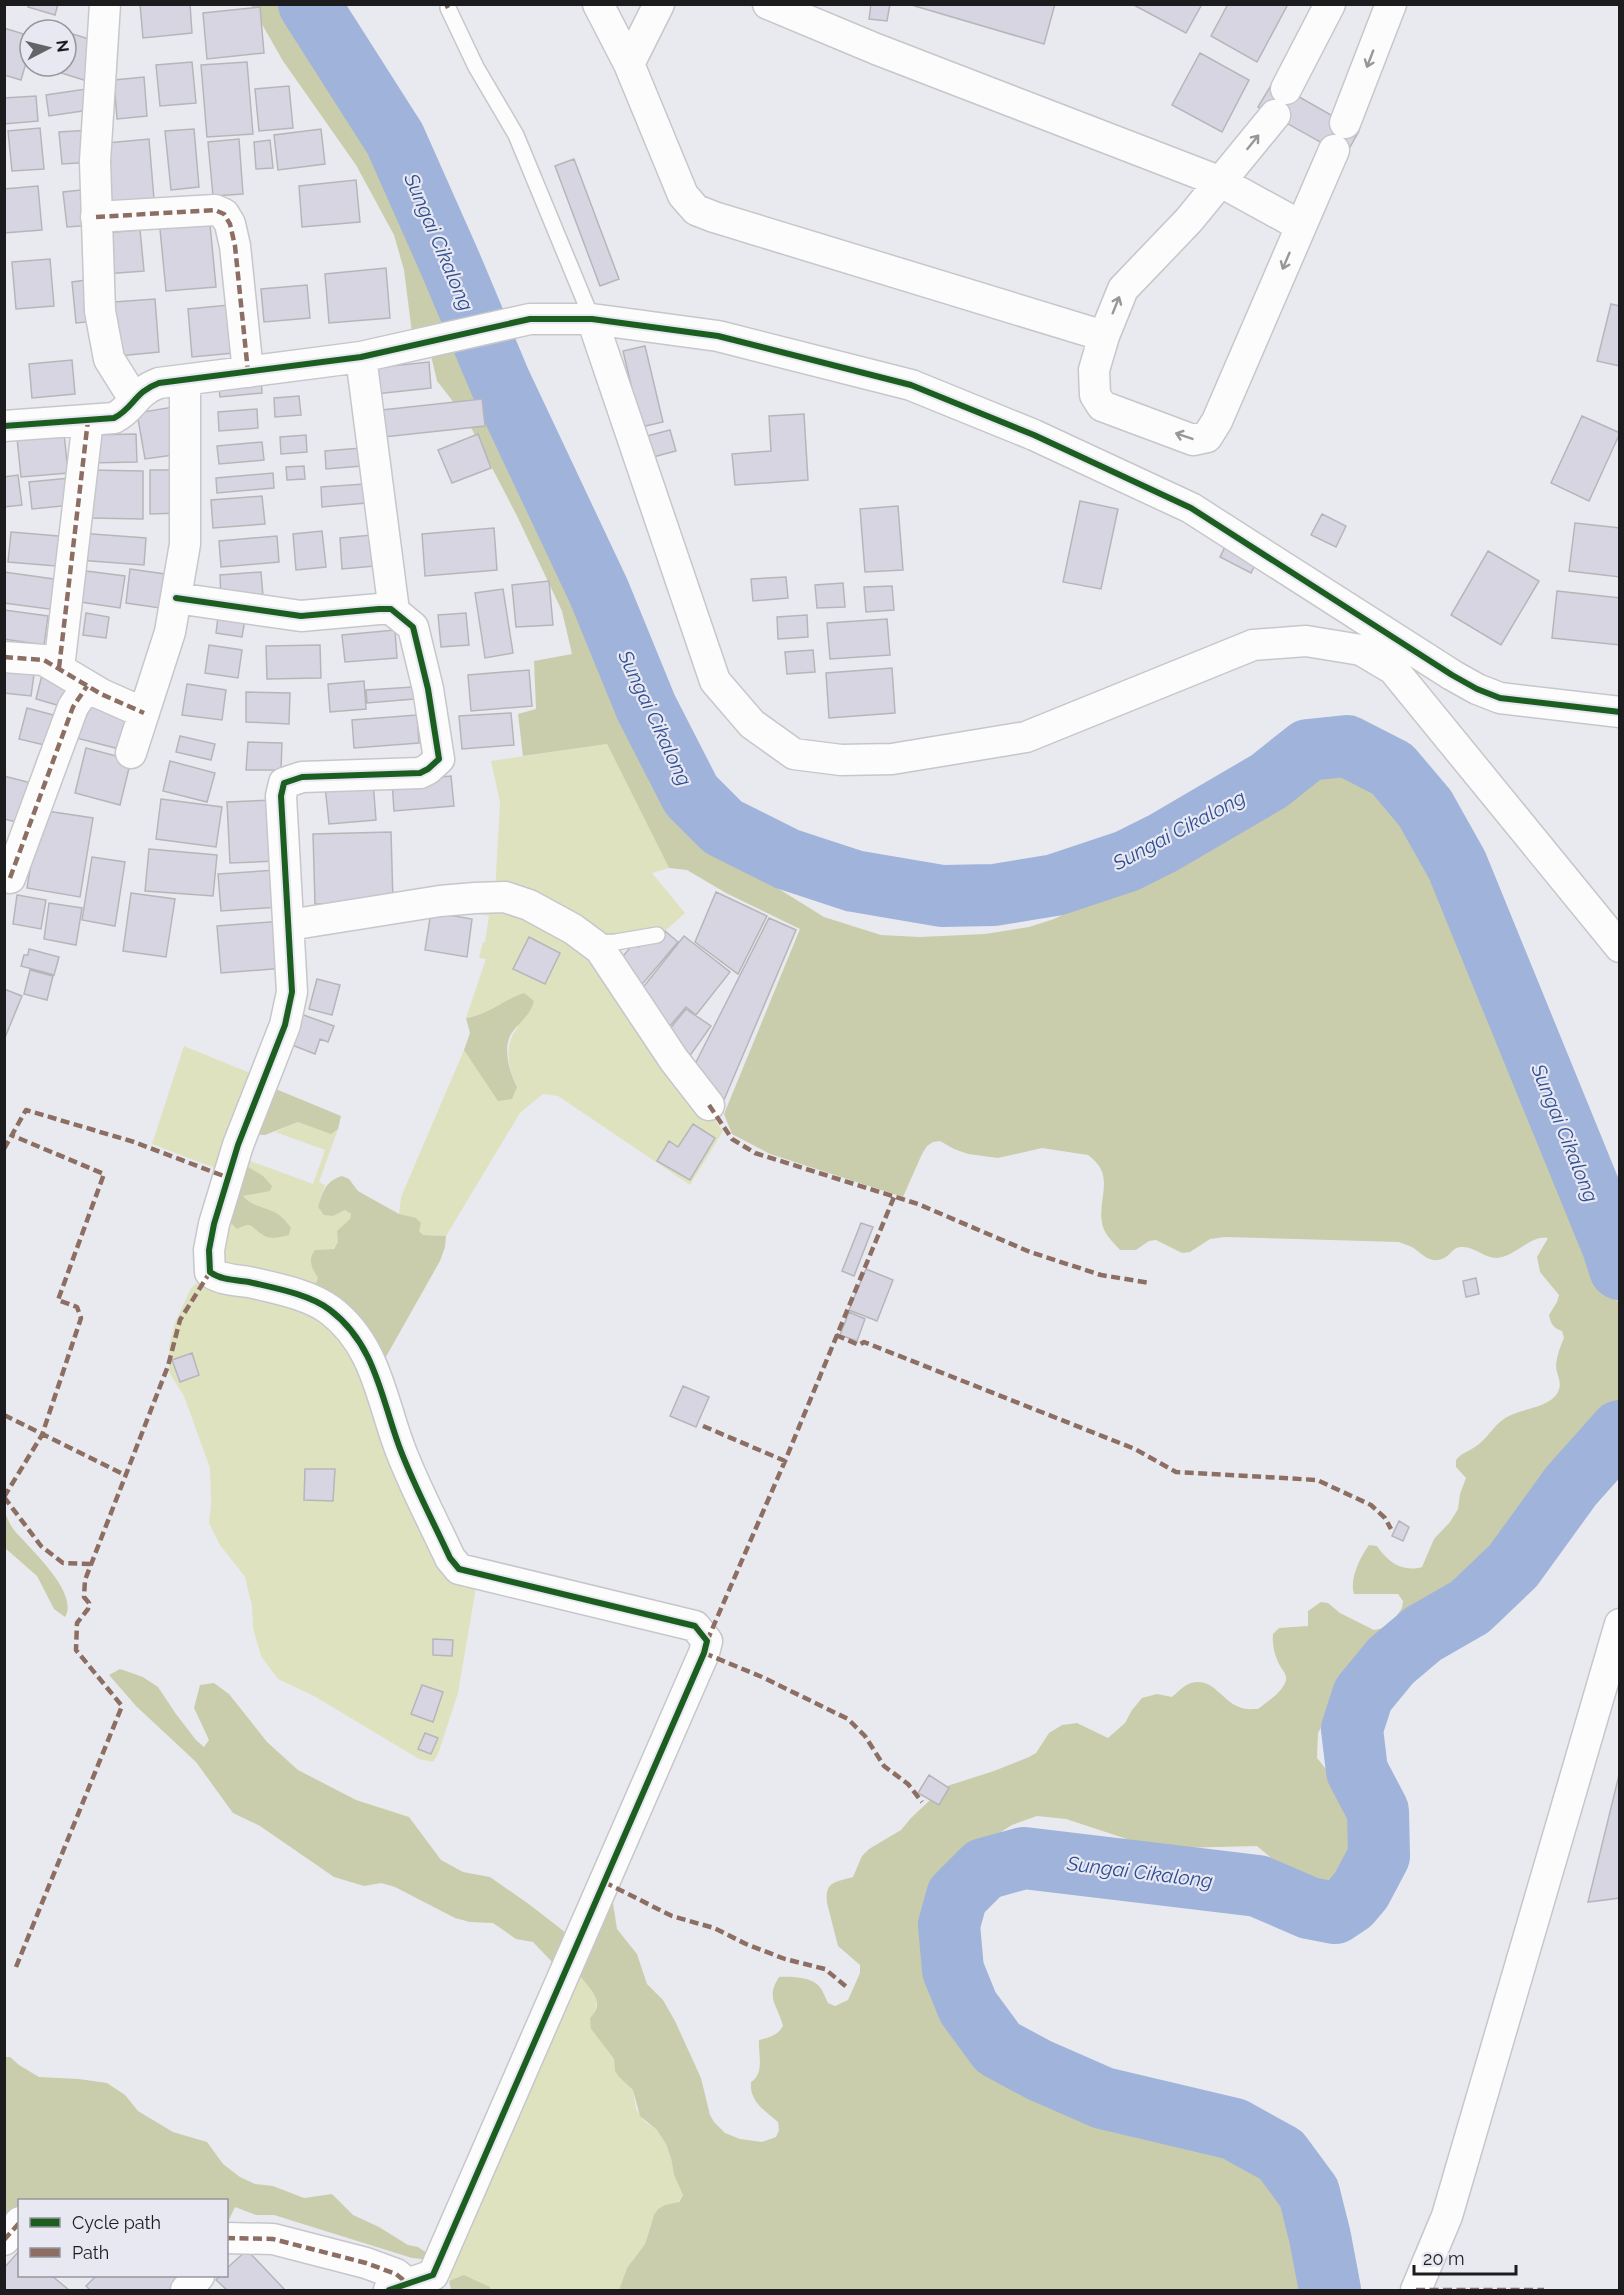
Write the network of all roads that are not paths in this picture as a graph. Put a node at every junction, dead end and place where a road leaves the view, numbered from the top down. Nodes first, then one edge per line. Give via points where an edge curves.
1 (105, 4) edge
2 (598, 4) edge
3 (659, 4) edge
4 (768, 4) edge
5 (1330, 4) edge
6 (1391, 4) edge
7 (447, 8) dead end
8 (629, 64) junction
9 (1221, 182) junction
10 (96, 217) junction
11 (1301, 226) junction
12 (591, 320) junction
13 (1104, 336) junction
14 (361, 357) junction
15 (248, 372) junction
16 (185, 380) junction
17 (134, 399) junction
18 (87, 420) junction
19 (4, 426) edge
20 (176, 598) junction
21 (394, 611) junction
22 (4, 657) edge
23 (58, 668) junction
24 (87, 686) junction
25 (1620, 712) edge
26 (144, 713) junction
27 (131, 753) dead end
28 (10, 878) dead end
29 (289, 925) junction
30 (657, 934) dead end
31 (592, 943) junction
32 (1620, 947) edge
33 (709, 1105) dead end
34 (1620, 1624) edge
35 (18, 2224) edge
36 (4, 2240) edge
37 (228, 2240) edge
38 (198, 2277) edge
39 (404, 2288) edge
40 (186, 2290) edge
41 (1416, 2290) edge

1 - 10 street via 95,160
2 - 8 street
3 - 8 street
4 - 9 street
9 -> 5 street via 1281,102
6 -> 11 street
7 - 12 lane via 516,135
8 - 13 street via 683,195 696,210
9 - 11 street
13 -> 9 street via 1123,289
10 - 15 street via 215,210 224,214 235,246
10 - 17 street via 100,312 109,359
11 -> 13 street via 1207,437 1193,440 1102,406 1095,395 1094,370
12 - 14 street via 530,319
12 - 25 street via 718,336 911,385 1034,435 1191,508 1477,689 1500,698
12 - 32 street via 715,681 752,724 794,754 841,760 892,759 1026,736 1253,645 1306,641 1361,650 1393,669
14 - 15 street
14 - 21 street
15 - 16 street
16 - 17 street via 145,388
16 - 20 street via 185,544
17 - 18 street via 114,418
18 - 19 street
18 - 23 street
20 - 21 street via 301,616
20 - 26 street via 170,632
21 - 29 street via 413,627 439,759 420,772 302,777 284,783 281,796
22 - 23 street via 45,660
23 - 24 street
24 - 26 street
24 - 28 street via 73,707
26 - 27 street
29 - 31 street via 440,901 505,897 529,904
29 - 39 street via 292,992 285,1025 238,1145 214,1224 210,1272 217,1278 311,1300 330,1310 361,1341 374,1368 399,1447 450,1558 459,1569 695,1626 707,1641 433,2275
30 - 31 lane
31 - 33 street
34 - 41 street via 1447,2216
35 - 36 street
37 - 39 street via 273,2239 366,2263 396,2274
38 - 40 street

